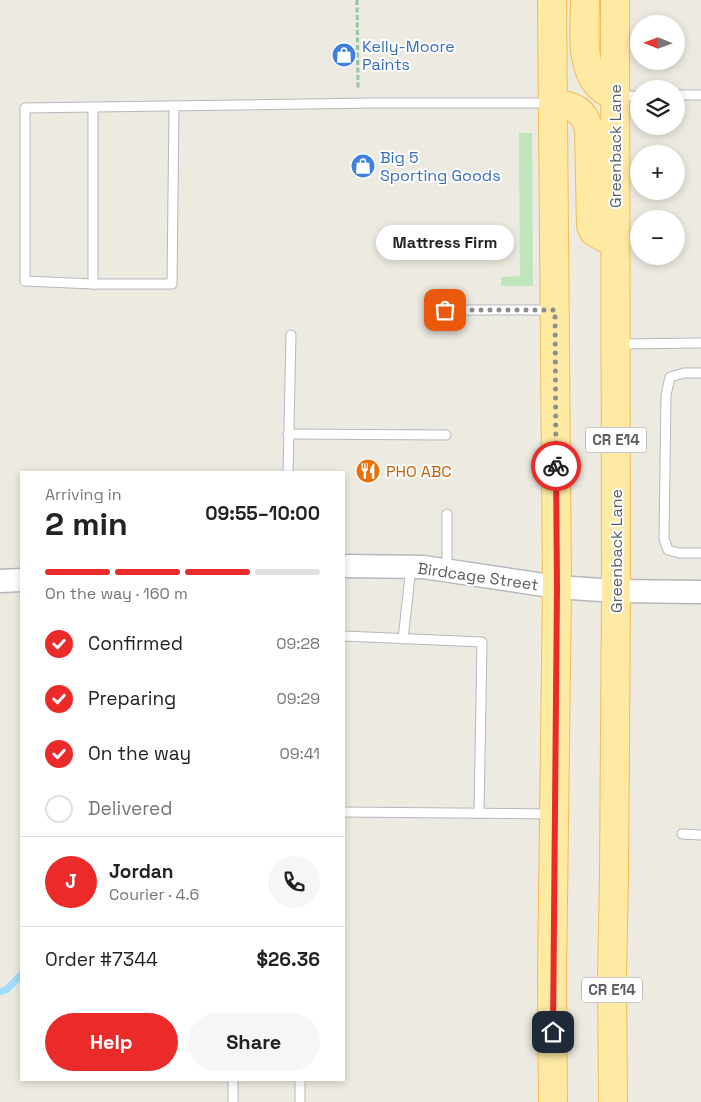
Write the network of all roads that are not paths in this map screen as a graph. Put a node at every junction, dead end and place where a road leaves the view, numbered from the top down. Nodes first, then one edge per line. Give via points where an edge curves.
1 (552, 0) edge
2 (585, 0) edge
3 (614, 0) edge
4 (627, 96) edge
5 (685, 96) edge
6 (701, 96) edge
7 (553, 103) junction
8 (174, 106) junction
9 (93, 107) junction
10 (616, 243) junction
11 (93, 284) junction
12 (445, 310) dead end
13 (555, 310) junction
14 (291, 335) dead end
15 (701, 343) edge
16 (616, 344) junction
17 (701, 373) edge
18 (288, 434) junction
19 (446, 436) dead end
20 (288, 471) edge
21 (447, 514) dead end
22 (701, 553) edge
23 (345, 566) edge
24 (410, 567) junction
25 (447, 570) junction
26 (20, 580) edge
27 (0, 581) edge
28 (557, 587) junction
29 (616, 591) junction
30 (701, 592) edge
31 (345, 636) edge
32 (404, 639) junction
33 (345, 812) edge
34 (479, 813) junction
35 (555, 814) junction
36 (682, 834) dead end
37 (701, 835) edge
38 (233, 1081) edge
39 (300, 1081) edge
40 (233, 1102) edge
41 (300, 1102) edge
42 (554, 1102) edge
43 (614, 1102) edge

1 - 7 main road
2 - 4 main road via 586,60 590,74 605,92
3 - 4 main road, Greenback Lane / CR E14
4 - 10 main road, Greenback Lane / CR E14
5 - 6 lane
7 - 8 lane
7 - 10 main road via 572,107 587,120 591,226 594,232
7 - 13 main road
8 - 9 lane
8 - 11 lane via 172,284
9 - 11 lane
9 - 11 lane via 25,108 25,281
10 - 16 main road, Greenback Lane / CR E14
12 - 13 lane
13 - 28 main road
14 - 18 lane
15 - 16 lane
16 - 29 main road, Greenback Lane / CR E14
17 - 22 lane via 670,377 666,395 664,539 668,550
18 - 19 lane
18 - 20 lane
21 - 25 lane
23 - 24 street, Birdcage Street
24 - 25 street, Birdcage Street
24 - 32 lane
25 - 28 street, Birdcage Street
26 - 27 street
28 - 29 street, Birdcage Street
28 - 35 main road
29 - 30 street, Birdcage Street
29 - 43 main road, Greenback Lane / CR E14
31 - 32 lane
32 - 34 lane via 482,642
33 - 34 lane
34 - 35 lane
35 - 42 main road
36 - 37 lane
38 - 40 lane
39 - 41 lane

